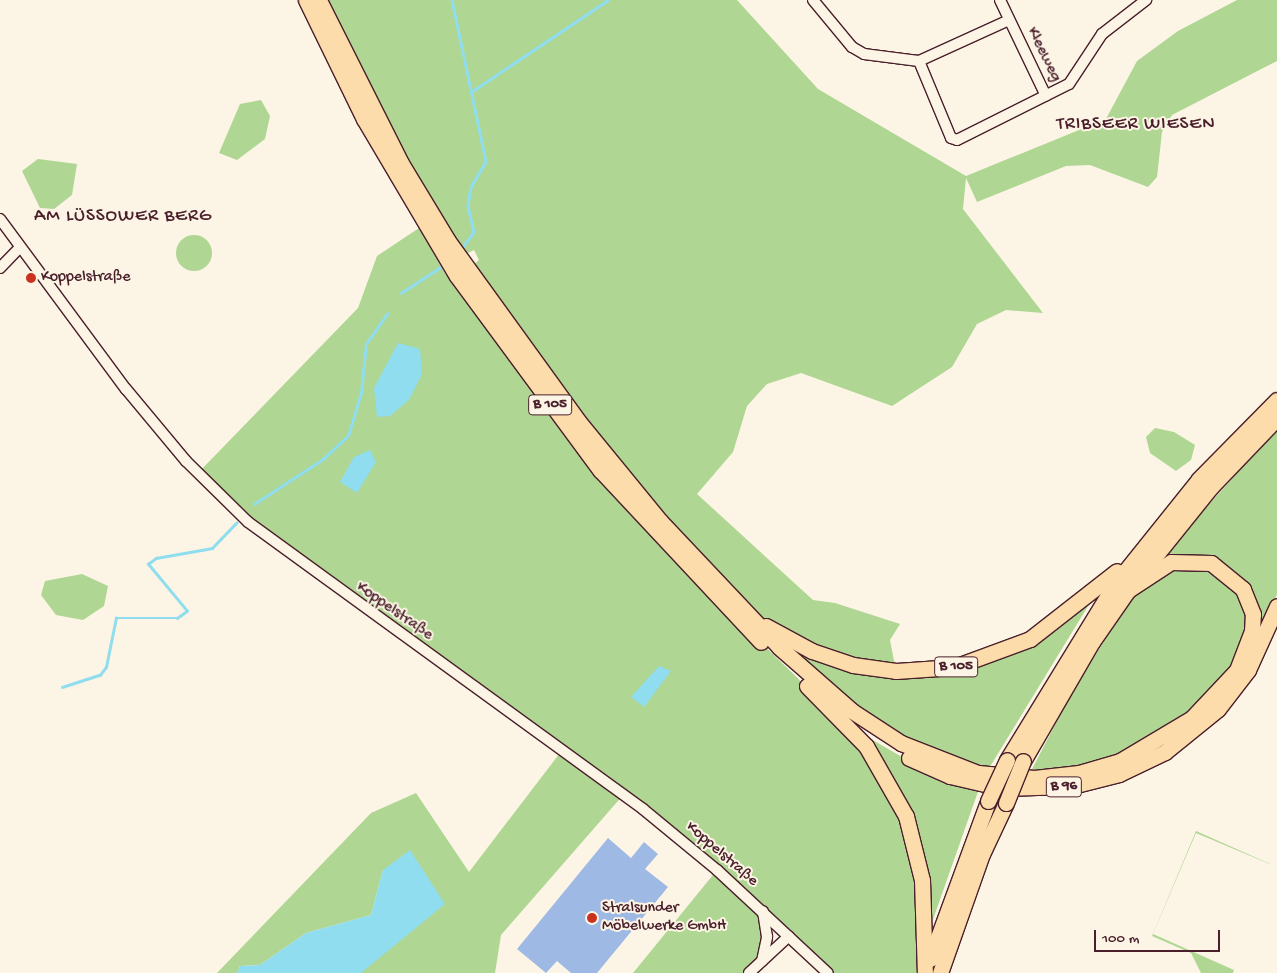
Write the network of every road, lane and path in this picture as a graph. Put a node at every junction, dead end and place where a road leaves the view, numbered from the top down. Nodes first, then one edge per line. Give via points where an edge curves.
1 (306, 0) edge
2 (319, 0) edge
3 (813, 0) edge
4 (1000, 0) edge
5 (1146, 0) edge
6 (1009, 20) junction
7 (919, 62) junction
8 (1046, 96) junction
9 (0, 220) edge
10 (443, 244) junction
11 (20, 247) junction
12 (0, 268) edge
13 (461, 272) junction
14 (1277, 400) edge
15 (1277, 418) edge
16 (1142, 548) junction
17 (1128, 590) junction
18 (1277, 606) edge
19 (746, 612) junction
20 (801, 679) junction
21 (763, 911) junction
22 (789, 936) junction
23 (762, 961) junction
24 (749, 973) edge
25 (828, 973) edge
26 (925, 973) edge
27 (940, 973) edge

1 - 10 highway, B 105 via 364,119
2 - 10 highway, B 105
3 - 7 street via 852,48 864,54
4 - 6 street, Kleeweg
5 - 8 street via 1102,34 1069,84
6 - 7 street
6 - 8 street, Kleeweg
7 - 8 street via 951,138 956,140
9 - 11 street, Koppelstraße
10 - 13 highway, B 105
11 - 12 street
11 - 21 street, Koppelstraße via 126,389 186,461 248,522 330,586 624,794
13 - 19 highway, B 105 via 618,472
13 - 20 highway, B 105 via 607,478 694,575
14 - 16 highway via 1199,479
15 - 17 highway, B 96 via 1210,488
16 - 19 highway, B 105 via 1045,630 995,655 954,667 905,671 853,665 812,652
16 - 26 highway, bridge via 1066,658 1007,760 988,801
17 - 19 highway, B 96 via 1171,562 1197,560 1223,569 1244,589 1253,614 1245,655 1192,718 1147,749 1079,773 1034,778 954,767 901,743 827,691
17 - 27 highway, B 96, bridge via 1074,671 1024,761 975,872
18 - 20 highway, B 96 via 1248,670 1218,709 1187,737 1142,764 1072,786 1002,788 927,767 875,739
20 - 26 highway via 866,746 906,816 922,880
21 - 22 street, Koppelstraße
21 - 23 street via 767,937
22 - 23 street
22 - 25 street, Koppelstraße
23 - 24 street

